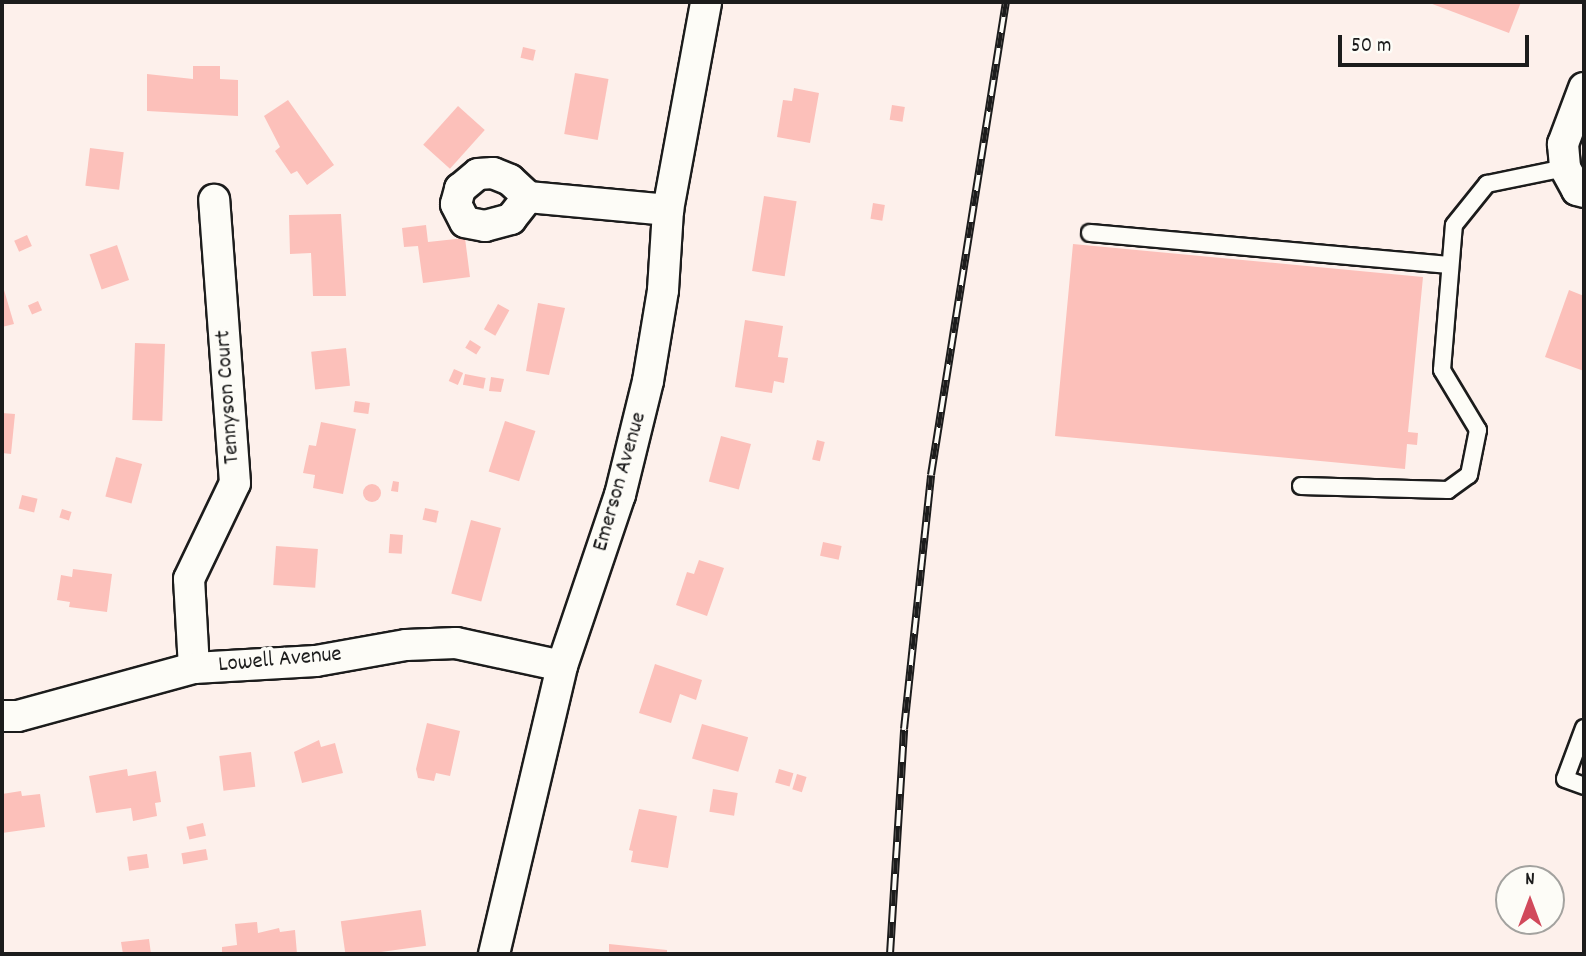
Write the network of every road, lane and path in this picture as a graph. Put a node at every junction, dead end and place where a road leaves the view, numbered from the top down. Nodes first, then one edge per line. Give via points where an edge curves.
1 (706, 2) edge
2 (1584, 88) edge
3 (1565, 168) junction
4 (1584, 192) edge
5 (528, 197) dead end
6 (214, 200) dead end
7 (668, 210) junction
8 (1090, 233) dead end
9 (1450, 265) junction
10 (1301, 486) dead end
11 (562, 666) junction
12 (194, 668) junction
13 (2, 716) edge
14 (1584, 728) edge
15 (1584, 786) edge
16 (494, 954) edge

1 - 7 street, Emerson Avenue
2 - 3 street via 1563,144
3 - 4 street via 1577,190
3 - 9 lane via 1487,184 1454,225
5 - 7 street
6 - 12 street, Tennyson Court via 235,483 189,579
7 - 11 street, Emerson Avenue via 663,290 648,382 620,495
8 - 9 lane
9 - 10 lane via 1442,370 1478,430 1469,475 1448,490
11 - 12 street, Lowell Avenue via 456,643 406,645 316,661
11 - 16 street, Emerson Avenue
12 - 13 street, Lowell Avenue via 18,716
14 - 15 lane via 1565,779

